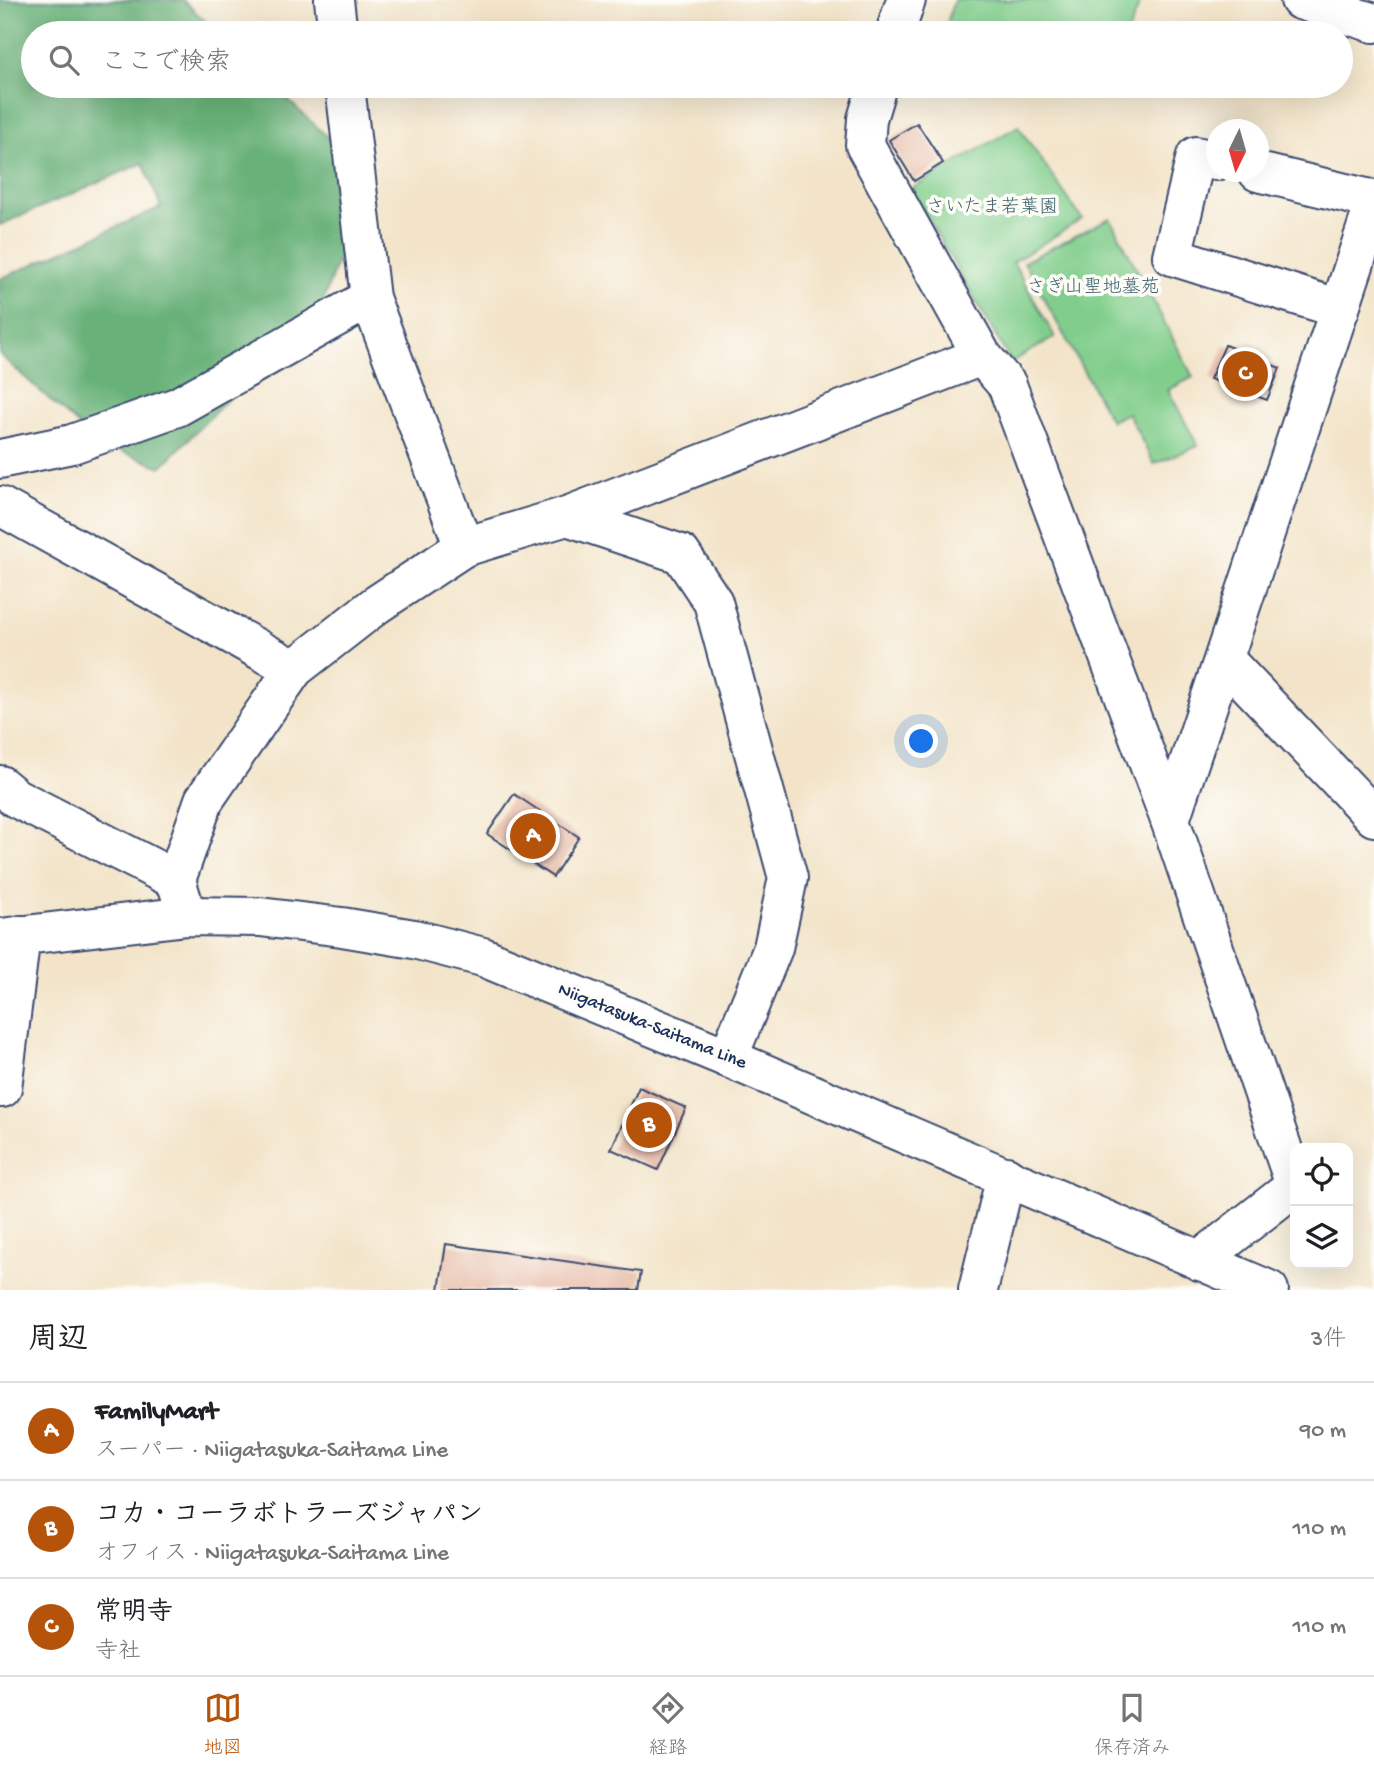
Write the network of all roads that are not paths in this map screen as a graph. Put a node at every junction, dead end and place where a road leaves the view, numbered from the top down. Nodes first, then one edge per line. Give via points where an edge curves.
1 (334, 0) edge
2 (906, 0) edge
3 (1300, 0) edge
4 (337, 21) edge
5 (899, 21) edge
6 (1374, 23) edge
7 (346, 98) edge
8 (873, 98) edge
9 (1206, 158) edge
10 (1269, 175) edge
11 (1374, 200) edge
12 (1374, 205) edge
13 (1355, 296) edge
14 (370, 298) junction
15 (982, 356) junction
16 (0, 460) edge
17 (0, 506) edge
18 (567, 516) junction
19 (464, 547) junction
20 (1224, 659) junction
21 (295, 669) junction
22 (0, 785) edge
23 (1370, 807) edge
24 (1170, 820) junction
25 (176, 880) junction
26 (187, 916) junction
27 (10, 937) edge
28 (728, 1058) junction
29 (0, 1088) edge
30 (1290, 1170) edge
31 (1006, 1176) junction
32 (1290, 1189) edge
33 (1199, 1261) junction
34 (978, 1290) edge
35 (1269, 1290) edge

1 - 4 street
2 - 5 street
3 - 6 street
7 - 14 street
8 - 15 street via 865,145
9 - 13 street via 1196,156 1172,256
10 - 11 street
12 - 13 street
13 - 20 street
14 - 16 street via 177,407 72,444
14 - 19 street
15 - 18 street
15 - 24 street via 1007,384
17 - 21 street
18 - 19 street
18 - 28 street via 681,554 713,602 788,878 773,948
19 - 21 street via 376,605
20 - 23 street
20 - 24 street
21 - 25 street via 204,800
22 - 25 street via 16,798
24 - 30 street
25 - 26 street
26 - 27 street, Niigatasuka-Saitama Line
26 - 28 street, Niigatasuka-Saitama Line via 342,926 483,957
27 - 29 street
28 - 31 street, Niigatasuka-Saitama Line
31 - 33 street, Niigatasuka-Saitama Line
31 - 34 street
32 - 33 street
33 - 35 street, Niigatasuka-Saitama Line

